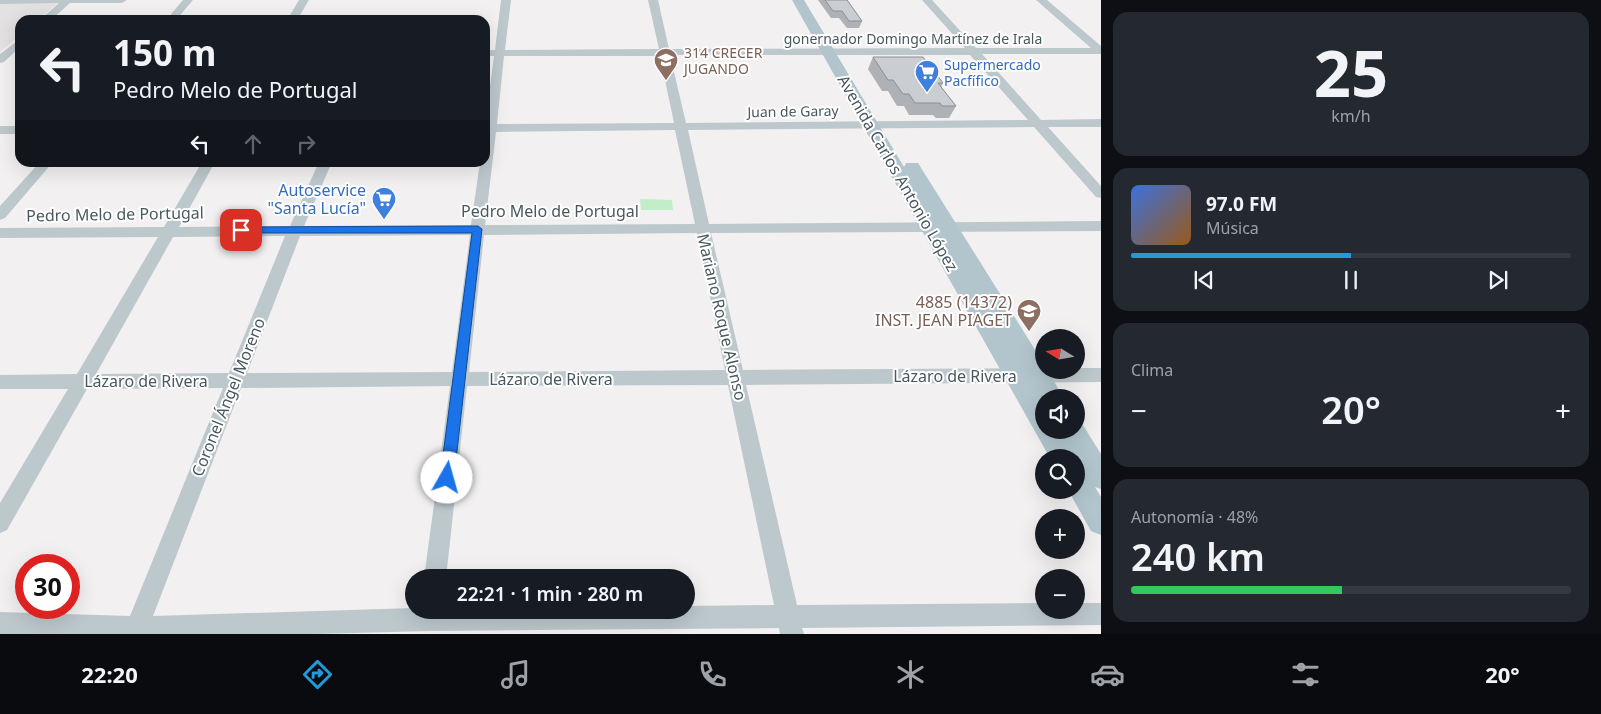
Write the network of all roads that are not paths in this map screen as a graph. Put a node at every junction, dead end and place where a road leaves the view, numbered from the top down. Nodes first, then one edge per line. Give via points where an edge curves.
1 (68, 0) edge
2 (122, 0) edge
3 (188, 0) edge
4 (304, 0) edge
5 (506, 0) edge
6 (653, 0) edge
7 (798, 0) edge
8 (810, 0) edge
9 (927, 0) edge
10 (1041, 0) edge
11 (0, 1) edge
12 (51, 15) edge
13 (175, 15) edge
14 (295, 15) edge
15 (15, 46) edge
16 (973, 51) junction
17 (1101, 51) edge
18 (664, 52) junction
19 (834, 52) junction
20 (492, 53) edge
21 (15, 57) edge
22 (2, 58) edge
23 (490, 83) edge
24 (1101, 123) edge
25 (1038, 124) junction
26 (878, 125) junction
27 (681, 126) junction
28 (490, 128) edge
29 (0, 130) edge
30 (15, 130) edge
31 (43, 167) edge
32 (206, 167) edge
33 (324, 167) edge
34 (484, 167) edge
35 (1101, 194) edge
36 (0, 215) edge
37 (1101, 226) edge
38 (939, 227) junction
39 (702, 228) junction
40 (478, 229) junction
41 (170, 230) junction
42 (295, 230) junction
43 (0, 233) edge
44 (1035, 370) edge
45 (1085, 375) edge
46 (1101, 375) edge
47 (1016, 376) junction
48 (1035, 376) edge
49 (735, 378) junction
50 (459, 379) junction
51 (234, 381) junction
52 (0, 382) edge
53 (82, 382) junction
54 (1035, 408) edge
55 (1078, 439) edge
56 (1101, 477) edge
57 (1085, 494) edge
58 (1101, 522) edge
59 (0, 523) edge
60 (436, 569) edge
61 (1101, 614) edge
62 (429, 621) edge
63 (0, 624) edge
64 (790, 625) edge
65 (135, 631) edge

1 - 2 street
1 - 11 street
1 - 12 street
3 - 13 street
4 - 14 street
5 - 20 street
6 - 18 street, Mariano Roque Alonso
7 - 19 main road, Avenida Carlos Antonio López
8 - 19 main road, Avenida Carlos Antonio López
9 - 16 street
10 - 17 street
15 - 22 street
16 - 17 street, gonernador Domingo Martínez de Irala
16 - 19 street, gonernador Domingo Martínez de Irala
16 - 25 street
18 - 19 street, gonernador Domingo Martínez de Irala
18 - 20 street, gonernador Domingo Martínez de Irala
18 - 27 street, Mariano Roque Alonso
19 - 26 main road, Avenida Carlos Antonio López
20 - 23 street
21 - 22 street
24 - 25 street, Juan de Garay
25 - 26 street, Juan de Garay
25 - 35 street
26 - 27 street, Juan de Garay
26 - 38 main road, Avenida Carlos Antonio López
27 - 28 street, Juan de Garay
27 - 39 street, Mariano Roque Alonso
29 - 30 street
31 - 36 street
32 - 41 street
33 - 42 street, Coronel Ángel Moreno
34 - 40 street
37 - 38 street, Pedro Melo de Portugal
38 - 39 street, Pedro Melo de Portugal
38 - 44 main road, Avenida Carlos Antonio López
38 - 47 main road, Avenida Carlos Antonio López
39 - 40 street, Pedro Melo de Portugal
39 - 49 street, Mariano Roque Alonso
40 - 42 street, Pedro Melo de Portugal
40 - 50 street
41 - 42 street, Pedro Melo de Portugal
41 - 43 street, Pedro Melo de Portugal
41 - 53 street
42 - 51 street, Coronel Ángel Moreno
45 - 46 street, Lázaro de Rivera
47 - 48 street, Lázaro de Rivera
47 - 49 street, Lázaro de Rivera
47 - 54 main road, Avenida Carlos Antonio López
49 - 50 street, Lázaro de Rivera
49 - 64 street, Mariano Roque Alonso
50 - 51 street, Lázaro de Rivera
50 - 60 street
51 - 53 street, Lázaro de Rivera
51 - 65 street, Coronel Ángel Moreno
52 - 53 street, Lázaro de Rivera
53 - 59 street
55 - 56 main road
57 - 58 main road
61 - 64 street
62 - 64 street
62 - 65 street
63 - 65 street

